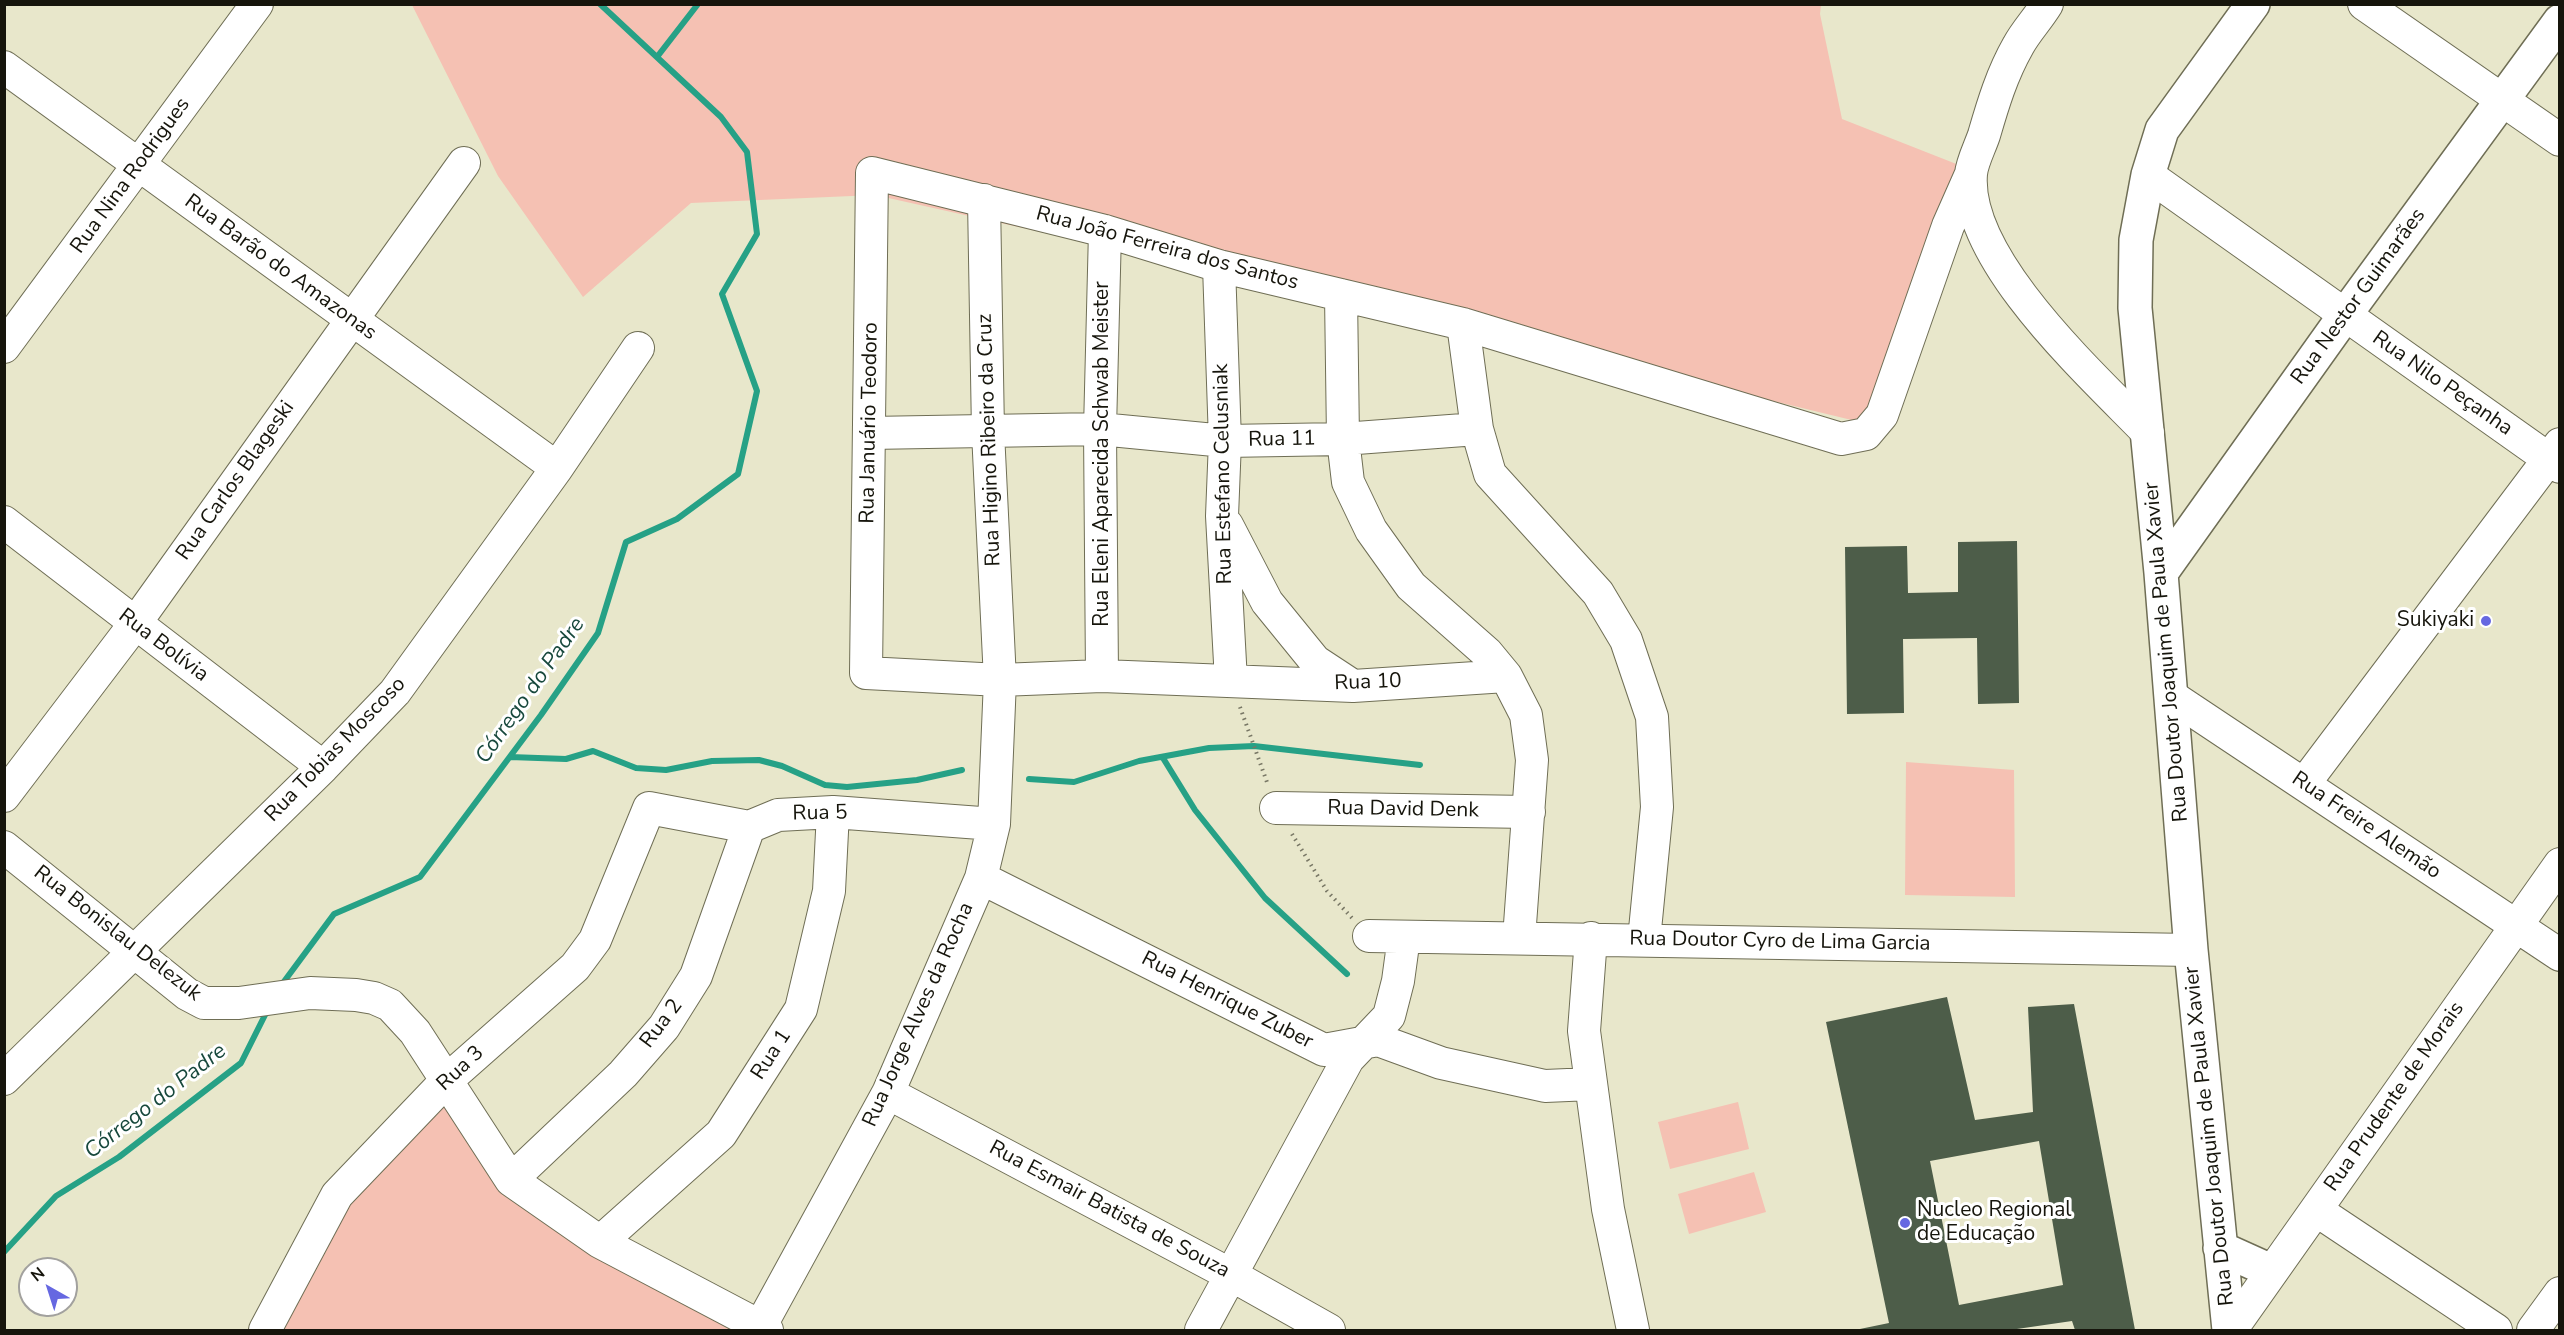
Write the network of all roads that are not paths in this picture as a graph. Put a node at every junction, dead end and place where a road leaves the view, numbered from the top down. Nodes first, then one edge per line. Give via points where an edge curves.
1 (257, 4) edge
2 (2046, 4) edge
3 (2253, 4) edge
4 (2364, 4) edge
5 (2559, 21) edge
6 (4, 67) edge
7 (2504, 100) junction
8 (2559, 140) edge
9 (464, 163) dead end
10 (138, 166) junction
11 (872, 173) joint
12 (1971, 174) junction
13 (2148, 175) junction
14 (984, 200) junction
15 (1105, 231) junction
16 (1219, 266) junction
17 (1341, 296) junction
18 (2345, 315) junction
19 (352, 319) junction
20 (1463, 324) junction
21 (4, 346) edge
22 (638, 348) dead end
23 (1100, 429) junction
24 (1477, 429) junction
25 (988, 432) junction
26 (870, 433) junction
27 (2148, 433) junction
28 (1343, 439) junction
29 (1225, 441) junction
30 (2556, 457) edge
31 (556, 468) junction
32 (1222, 516) junction
33 (4, 522) edge
34 (2161, 573) junction
35 (134, 625) junction
36 (866, 673) joint
37 (1102, 676) junction
38 (1506, 676) junction
39 (1000, 680) junction
40 (1231, 681) junction
41 (1353, 686) junction
42 (2172, 696) junction
43 (322, 767) junction
44 (2304, 784) junction
45 (4, 796) edge
46 (1276, 808) dead end
47 (833, 812) junction
48 (1529, 812) junction
49 (994, 824) junction
50 (748, 827) junction
51 (4, 847) edge
52 (2559, 864) edge
53 (981, 878) junction
54 (2514, 925) junction
55 (1369, 936) dead end
56 (1404, 937) junction
57 (1519, 938) junction
58 (1591, 938) junction
59 (1644, 940) junction
60 (2191, 950) junction
61 (135, 953) junction
62 (2559, 956) edge
63 (1367, 1042) junction
64 (4, 1079) edge
65 (447, 1080) junction
66 (1591, 1084) junction
67 (888, 1093) junction
68 (511, 1180) junction
69 (2316, 1210) junction
70 (600, 1242) junction
71 (2220, 1248) junction
72 (2271, 1271) junction
73 (1233, 1276) junction
74 (2559, 1293) edge
75 (763, 1329) edge
76 (265, 1330) edge
77 (1201, 1330) edge
78 (1329, 1330) edge
79 (1633, 1330) edge
80 (2230, 1330) edge
81 (2496, 1330) edge
82 (2533, 1330) edge

1 - 10 street, Rua Nina Rodrigues
2 - 12 street via 2019,44 2000,83
3 - 13 main road, Rua Doutor Joaquim de Paula Xavier via 2162,130
4 - 7 street
5 - 7 main road, Rua Nestor Guimarães
6 - 10 street, Rua Barão do Amazonas
7 - 8 street
7 - 18 main road, Rua Nestor Guimarães
9 - 19 street, Rua Carlos Blageski
10 - 19 street, Rua Barão do Amazonas
10 - 21 street, Rua Nina Rodrigues
11 - 14 street, Rua João Ferreira dos Santos
11 - 26 street, Rua Januário Teodoro
12 - 20 street, Rua João Ferreira dos Santos via 1948,226 1882,414 1866,434 1841,440
12 - 27 street via 1976,212 1989,243 2015,285 2050,332
13 - 18 street, Rua Nilo Peçanha
13 - 27 main road, Rua Doutor Joaquim de Paula Xavier via 2136,240 2135,308
14 - 15 street, Rua João Ferreira dos Santos
14 - 25 street, Rua Higino Ribeiro da Cruz
15 - 16 street, Rua João Ferreira dos Santos
15 - 23 street, Rua Eleni Aparecida Schwab Meister
16 - 17 street, Rua João Ferreira dos Santos
16 - 29 street, Rua Estefano Celusniak
17 - 20 street, Rua João Ferreira dos Santos
17 - 28 street
18 - 30 street, Rua Nilo Peçanha
18 - 34 main road, Rua Nestor Guimarães
19 - 31 street, Rua Barão do Amazonas
19 - 35 street, Rua Carlos Blageski
20 - 24 street
22 - 31 street, Rua Tobias Moscoso
23 - 25 street, Rua 11
23 - 29 street, Rua 11
23 - 37 street, Rua Eleni Aparecida Schwab Meister
24 - 28 street, Rua 11
24 - 59 street via 1490,474 1598,592 1626,640 1652,717 1657,807
25 - 26 street, Rua 11
25 - 39 street, Rua Higino Ribeiro da Cruz
26 - 36 street, Rua Januário Teodoro
27 - 34 main road, Rua Doutor Joaquim de Paula Xavier
28 - 29 street, Rua 11
28 - 38 street via 1348,482 1371,530 1411,586 1487,653
29 - 32 street, Rua Estefano Celusniak
30 - 44 street
31 - 43 street, Rua Tobias Moscoso via 395,692
32 - 40 street, Rua Estefano Celusniak
32 - 41 street via 1267,602 1316,662
33 - 35 street, Rua Bolívia
34 - 42 main road, Rua Doutor Joaquim de Paula Xavier
35 - 43 street, Rua Bolívia
35 - 45 street, Rua Carlos Blageski
36 - 39 street, Rua 10
37 - 39 street, Rua 10
37 - 40 street, Rua 10
38 - 41 street, Rua 10
38 - 48 street via 1526,715 1532,760
39 - 49 street, Rua Jorge Alves da Rocha
40 - 41 street, Rua 10
42 - 44 street, Rua Freire Alemão
42 - 60 main road, Rua Doutor Joaquim de Paula Xavier
43 - 61 street, Rua Tobias Moscoso
44 - 54 street, Rua Freire Alemão
46 - 48 street, Rua David Denk
47 - 49 street, Rua 5
47 - 50 street, Rua 5 via 778,815
47 - 70 street, Rua 1 via 829,891 801,1009 721,1134
48 - 57 street
49 - 53 street, Rua Jorge Alves da Rocha
50 - 65 street, Rua 3 via 649,808 595,940 575,967
50 - 68 street, Rua 2 via 696,976 664,1027 623,1074
51 - 61 street, Rua Bonislau Delezuk
52 - 54 street, Rua Prudente de Morais
53 - 63 street, Rua Henrique Zuber via 1324,1050
53 - 67 street, Rua Jorge Alves da Rocha
54 - 62 street, Rua Freire Alemão
54 - 69 street, Rua Prudente de Morais
55 - 56 street, Rua Doutor Cyro de Lima Garcia
56 - 57 street, Rua Doutor Cyro de Lima Garcia
56 - 63 street via 1389,1016
57 - 58 street, Rua Doutor Cyro de Lima Garcia
58 - 59 street, Rua Doutor Cyro de Lima Garcia
58 - 66 street via 1584,1031
59 - 60 street, Rua Doutor Cyro de Lima Garcia
60 - 71 main road, Rua Doutor Joaquim de Paula Xavier
61 - 64 street, Rua Tobias Moscoso
61 - 65 street, Rua Bonislau Delezuk via 204,1003 239,1003 310,993 374,998 390,1005 415,1032
63 - 66 street, Rua Henrique Zuber via 1378,1040 1441,1063 1545,1086
63 - 73 street via 1348,1059
65 - 68 street, Rua Bonislau Delezuk
65 - 76 street, Rua 3 via 337,1195
66 - 79 street via 1608,1209
67 - 73 street, Rua Esmair Batista de Souza
67 - 75 street, Rua Jorge Alves da Rocha
68 - 70 street
69 - 72 street, Rua Prudente de Morais
69 - 81 street
70 - 75 street
71 - 72 main road
71 - 80 main road, Rua Doutor Joaquim de Paula Xavier
72 - 80 street, Rua Prudente de Morais
73 - 77 street
73 - 78 street, Rua Esmair Batista de Souza
74 - 82 street

